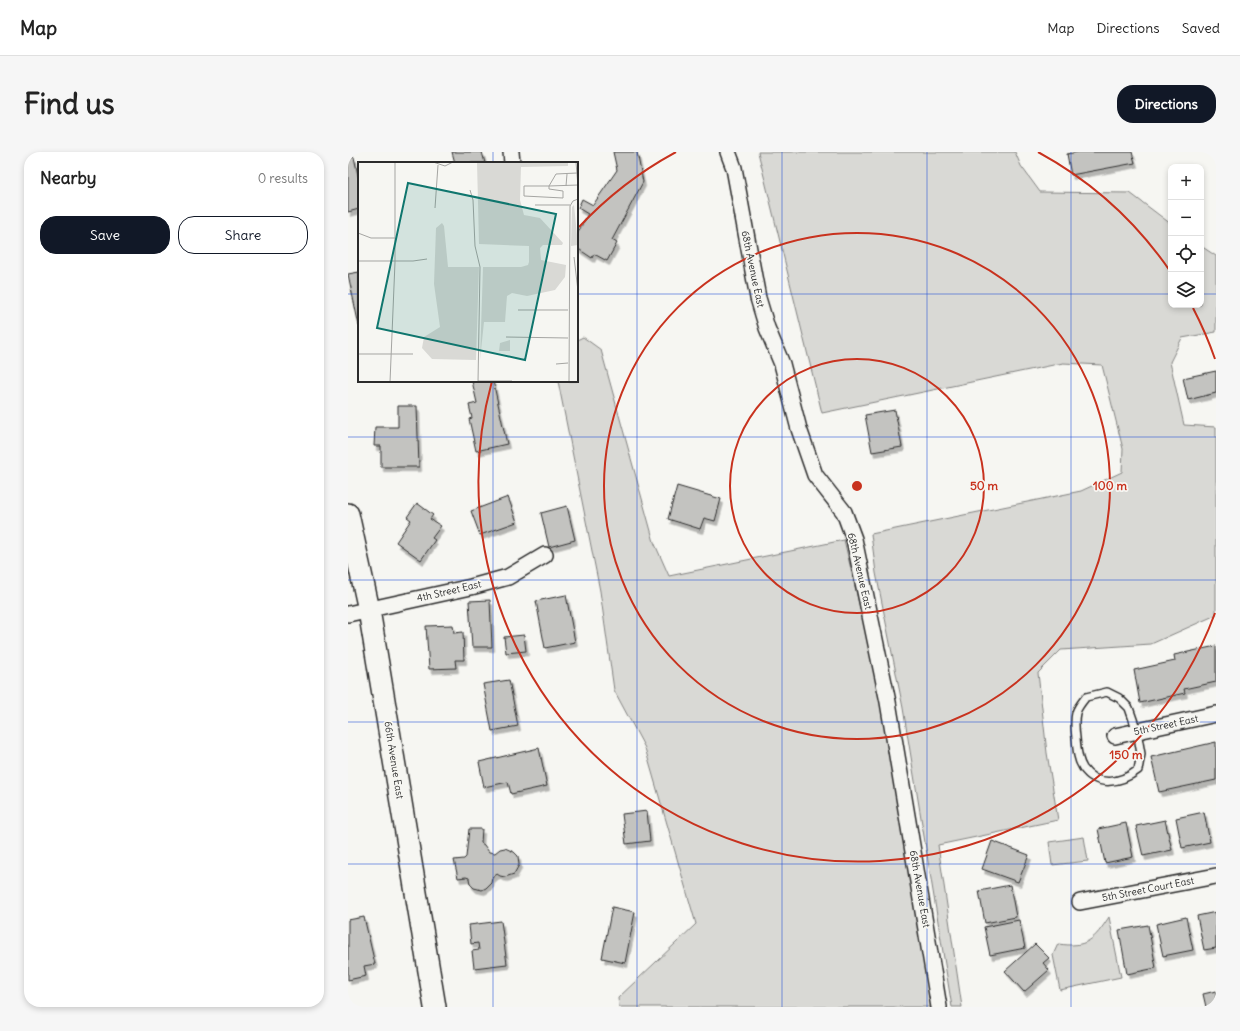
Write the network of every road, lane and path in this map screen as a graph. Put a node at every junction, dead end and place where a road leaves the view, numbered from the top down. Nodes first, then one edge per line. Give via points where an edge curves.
1 (511, 152) edge
2 (728, 152) edge
3 (512, 162) edge
4 (348, 514) edge
5 (545, 555) dead end
6 (369, 610) junction
7 (348, 614) edge
8 (1216, 714) edge
9 (1137, 731) junction
10 (1116, 736) dead end
11 (1216, 876) edge
12 (1080, 902) dead end
13 (435, 1007) edge
14 (939, 1007) edge

1 - 3 street
2 - 14 street, 68th Avenue East via 734,168 758,298 782,364 798,429 815,475 844,512 854,538 888,702
4 - 6 street, 66th Avenue East
5 - 6 street, 4th Street East via 508,577
6 - 7 street, 4th Street East
6 - 13 street, 66th Avenue East
8 - 9 street, 5th Street East
9 - 9 lane via 1129,708 1118,698 1107,692 1086,698 1076,712 1075,724 1077,750 1083,768 1098,780 1106,782 1120,780 1138,770 1141,754
9 - 10 street, 5th Street East
11 - 12 street, 5th Street Court East

